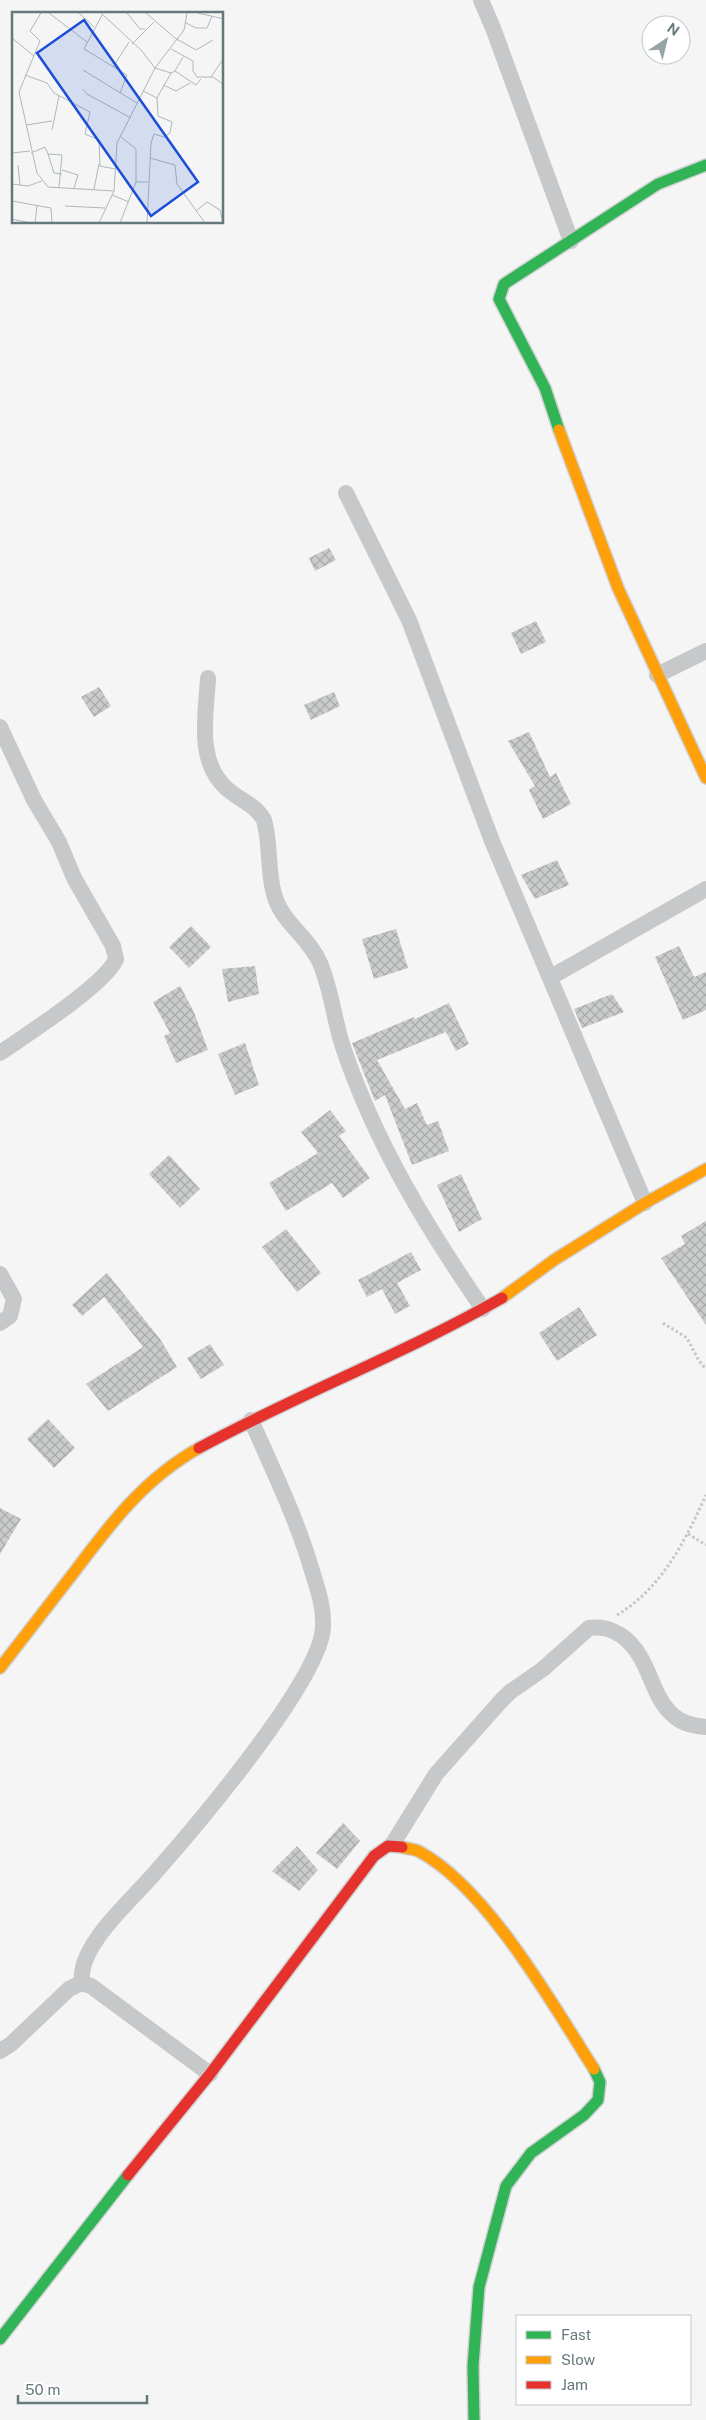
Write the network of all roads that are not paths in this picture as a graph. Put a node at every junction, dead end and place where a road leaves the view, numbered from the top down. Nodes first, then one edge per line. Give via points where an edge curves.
1 (481, 0) edge
2 (706, 165) edge
3 (571, 241) junction
4 (346, 494) dead end
5 (706, 651) edge
6 (657, 675) junction
7 (208, 678) dead end
8 (0, 727) edge
9 (706, 778) edge
10 (706, 889) edge
11 (551, 977) junction
12 (0, 1052) edge
13 (706, 1169) edge
14 (645, 1202) junction
15 (0, 1274) edge
16 (483, 1309) junction
17 (0, 1323) edge
18 (251, 1420) junction
19 (0, 1668) edge
20 (706, 1727) edge
21 (392, 1845) junction
22 (81, 1983) junction
23 (0, 2051) edge
24 (210, 2074) junction
25 (0, 2339) edge
26 (474, 2420) edge

1 - 3 street
2 - 3 street via 658,184
3 - 6 street via 504,284 499,299 545,388 618,588
4 - 11 street via 408,620 492,841
5 - 6 street
6 - 9 street
7 - 16 street via 205,745 211,766 227,789 258,809 264,820 274,895 287,919 320,962 344,1050 387,1154
8 - 12 street via 74,878 113,946 116,959 107,973 51,1018
10 - 11 street
11 - 14 street
13 - 14 street
14 - 16 street
15 - 17 street via 14,1299 10,1316
16 - 18 street via 455,1326
18 - 19 street via 174,1462 144,1487 113,1521
18 - 22 street via 302,1539 321,1602 323,1628 318,1650 254,1751 180,1845 102,1933 84,1962
20 - 21 street via 691,1725 672,1715 639,1652 614,1630 600,1626 582,1632 543,1669 500,1702 436,1774
21 - 24 street via 383,1847 374,1856
21 - 26 street via 420,1852 470,1893 513,1945 600,2082 598,2100 589,2110 530,2153 506,2186 479,2288 473,2366
22 - 23 street via 69,1989
22 - 24 street via 91,1986
24 - 25 street

